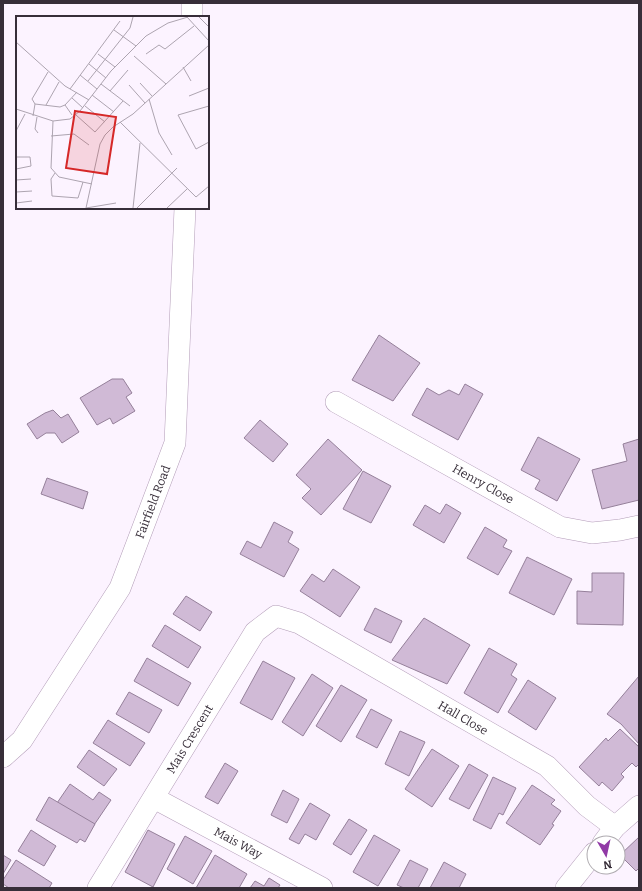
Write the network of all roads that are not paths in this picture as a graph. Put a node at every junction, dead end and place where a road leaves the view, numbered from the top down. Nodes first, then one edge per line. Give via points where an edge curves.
1 (192, 3) edge
2 (192, 16) edge
3 (184, 209) edge
4 (336, 402) dead end
5 (639, 526) edge
6 (299, 623) joint
7 (3, 757) edge
8 (154, 798) junction
9 (639, 806) edge
10 (609, 835) edge
11 (586, 863) edge
12 (98, 888) edge
13 (322, 888) edge
14 (566, 888) edge

1 - 2 street
3 - 7 street, Fairfield Road via 175,443 120,588 22,740
4 - 5 street, Henry Close via 560,527 592,533
6 - 8 street, Mais Crescent via 276,616 255,632
6 - 10 street, Hall Close via 547,766 587,806
8 - 12 street, Mais Crescent
8 - 13 street, Mais Way
9 - 10 street
11 - 14 street

